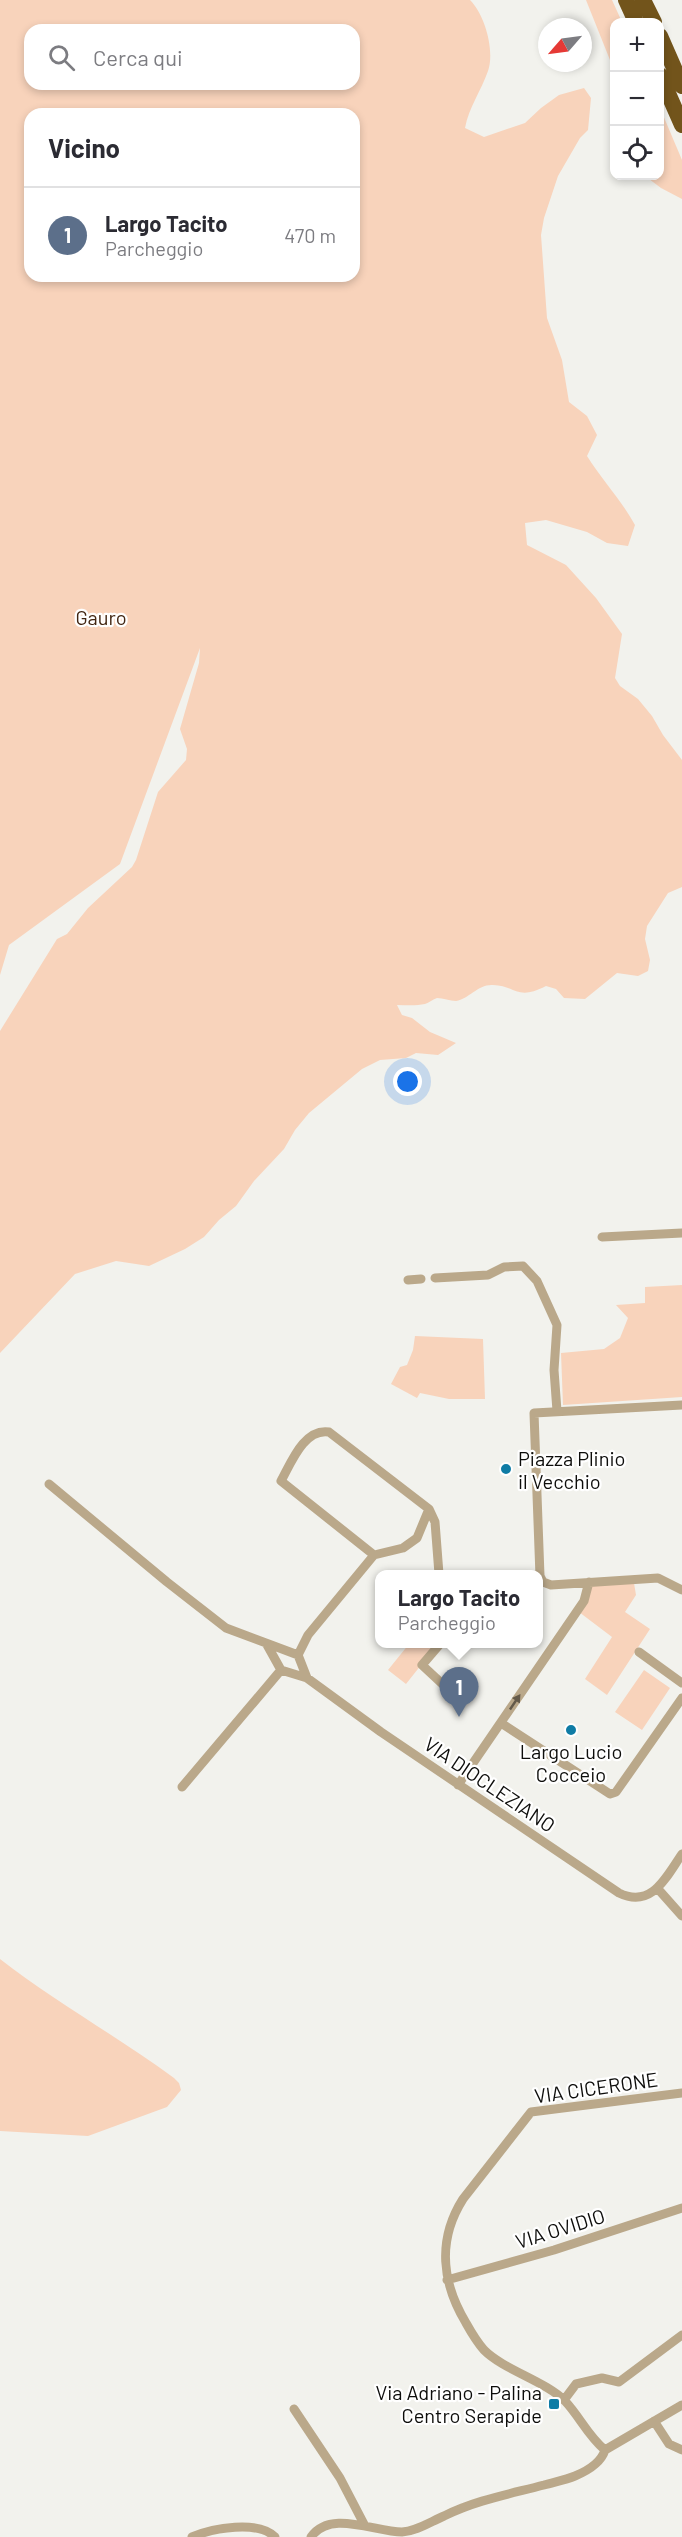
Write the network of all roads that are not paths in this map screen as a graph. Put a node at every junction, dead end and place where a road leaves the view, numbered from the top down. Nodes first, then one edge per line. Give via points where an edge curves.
1 (626, 0) edge
2 (643, 0) edge
3 (634, 18) edge
4 (652, 18) edge
5 (664, 45) edge
6 (664, 84) edge
7 (682, 86) edge
8 (682, 125) edge
9 (682, 1233) edge
10 (602, 1237) dead end
11 (435, 1278) dead end
12 (420, 1279) dead end
13 (408, 1280) dead end
14 (682, 1405) edge
15 (557, 1411) junction
16 (49, 1484) dead end
17 (429, 1509) junction
18 (374, 1555) junction
19 (439, 1570) edge
20 (540, 1570) edge
21 (543, 1582) edge
22 (589, 1582) junction
23 (682, 1590) edge
24 (266, 1643) junction
25 (437, 1648) edge
26 (639, 1652) dead end
27 (298, 1655) junction
28 (281, 1670) junction
29 (307, 1678) junction
30 (682, 1683) edge
31 (451, 1692) dead end
32 (682, 1698) edge
33 (501, 1723) junction
34 (458, 1785) junction
35 (182, 1787) dead end
36 (682, 1854) edge
37 (658, 1889) junction
38 (682, 1916) edge
39 (682, 2093) edge
40 (682, 2208) edge
41 (447, 2280) junction
42 (682, 2335) edge
43 (564, 2400) junction
44 (682, 2405) edge
45 (294, 2409) dead end
46 (654, 2421) junction
47 (605, 2450) junction
48 (682, 2450) edge
49 (365, 2526) junction
50 (192, 2537) edge
51 (275, 2537) edge
52 (311, 2537) edge

1 - 3 highway
2 - 4 highway
5 - 7 highway
6 - 8 highway
9 - 10 street
11 - 15 street via 488,1275 504,1267 523,1266 537,1281 557,1325
12 - 13 street
14 - 15 street
15 - 20 street via 534,1413
16 - 24 street via 226,1628
17 - 18 street via 417,1538 403,1548
17 - 18 street via 329,1432 314,1434 298,1451 281,1481
17 - 19 street via 435,1522
18 - 27 street via 308,1635
21 - 22 street
22 - 23 street via 658,1578
33 -> 22 street via 584,1601
24 - 27 street
24 - 28 street
25 - 31 street via 422,1665
26 - 30 street
27 - 29 street
28 - 29 street, VIA DIOCLEZIANO
28 - 35 street
29 - 34 street, VIA DIOCLEZIANO
32 - 33 street via 616,1792 610,1794
33 - 34 street
34 - 37 street, VIA DIOCLEZIANO via 630,1899 640,1899
36 - 37 street
37 - 38 street
39 - 41 street, VIA CICERONE via 531,2112 454,2212 445,2242
40 - 41 street, VIA OVIDIO
41 - 43 street, VIA CICERONE via 462,2317 484,2351
42 - 43 street via 619,2382 602,2378 576,2384
43 - 47 street
44 - 46 street
45 - 49 street via 340,2478
46 - 47 street
46 - 48 street via 669,2444
47 - 49 street via 595,2465 574,2476 474,2503 421,2528 402,2532
49 - 52 street via 327,2525
50 - 51 street via 253,2527

